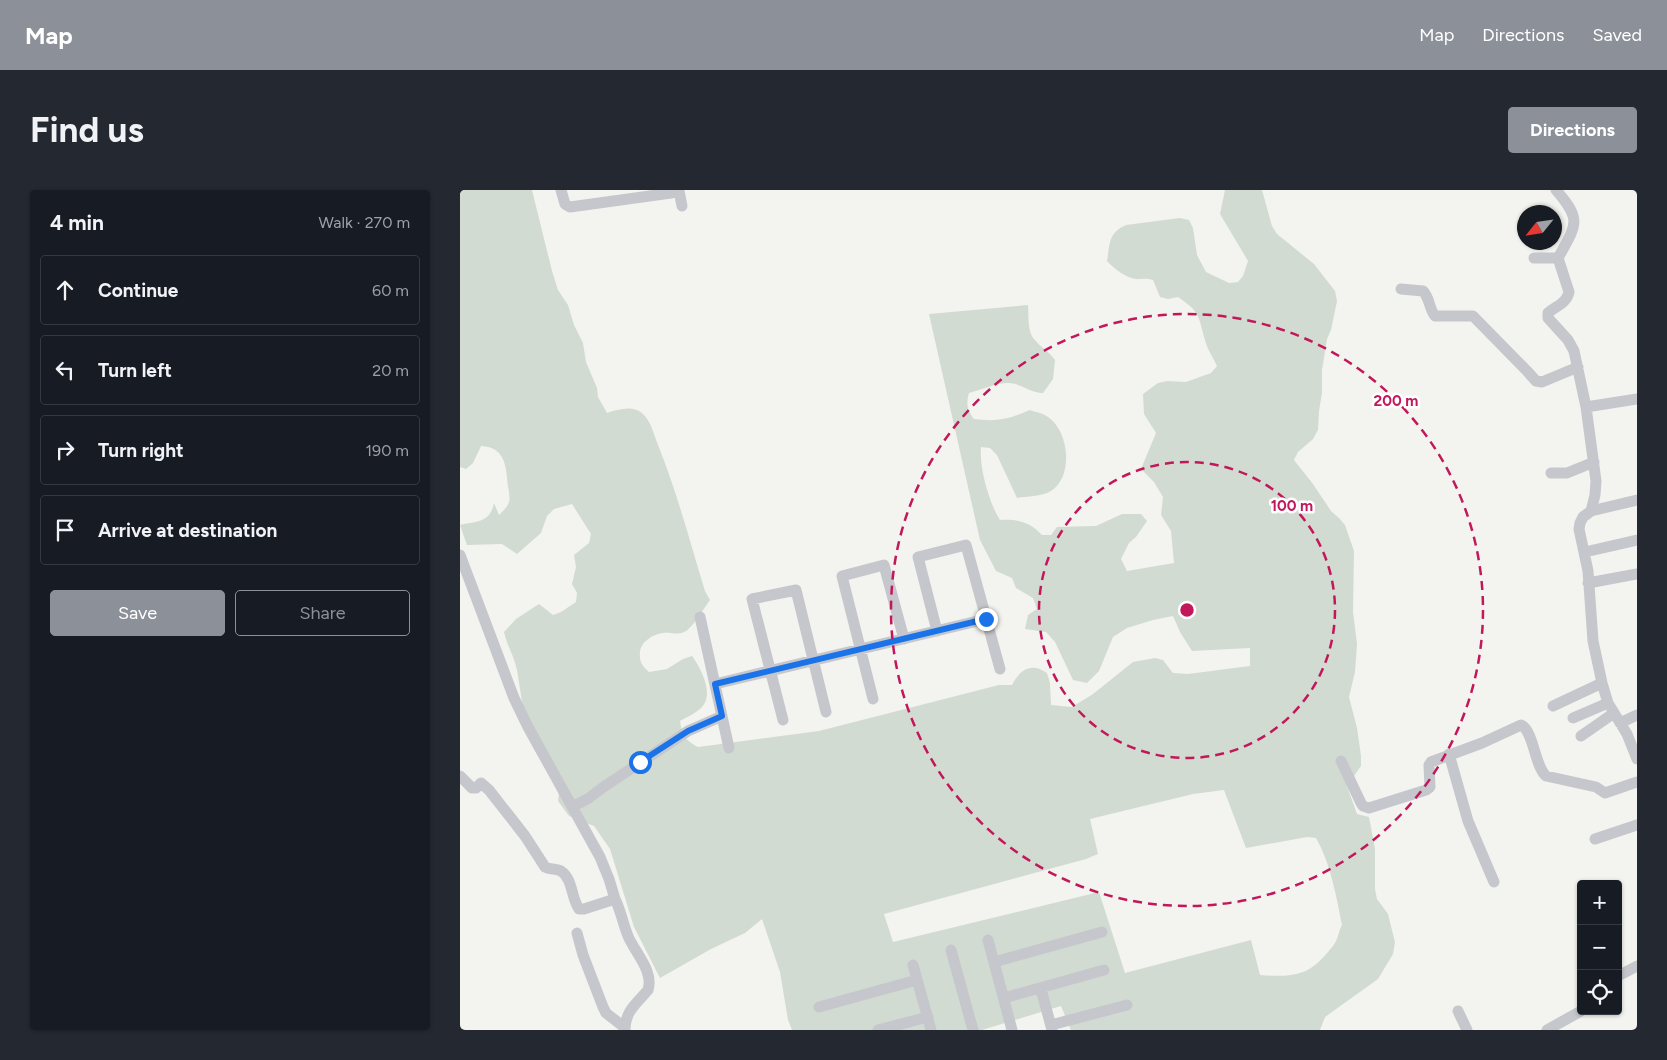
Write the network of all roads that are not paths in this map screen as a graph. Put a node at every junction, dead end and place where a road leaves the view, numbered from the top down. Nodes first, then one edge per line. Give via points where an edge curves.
1 (561, 190) edge
2 (679, 190) edge
3 (1562, 192) edge
4 (614, 195) edge
5 (682, 206) dead end
6 (1534, 258) dead end
7 (1558, 258) junction
8 (1401, 289) dead end
9 (1578, 367) junction
10 (1637, 399) edge
11 (1586, 407) junction
12 (1594, 462) junction
13 (1551, 473) dead end
14 (1637, 500) edge
15 (1590, 511) junction
16 (1637, 540) edge
17 (1585, 552) junction
18 (460, 555) edge
19 (1637, 574) edge
20 (1588, 583) junction
21 (700, 617) dead end
22 (986, 619) junction
23 (936, 631) junction
24 (904, 638) junction
25 (861, 649) junction
26 (813, 660) junction
27 (1000, 669) dead end
28 (770, 671) junction
29 (715, 684) junction
30 (1602, 684) junction
31 (873, 699) dead end
32 (1553, 706) dead end
33 (826, 712) dead end
34 (1614, 713) junction
35 (1637, 715) edge
36 (722, 716) junction
37 (1573, 718) dead end
38 (783, 720) dead end
39 (1581, 736) dead end
40 (729, 748) dead end
41 (1449, 754) junction
42 (1637, 759) edge
43 (1341, 761) dead end
44 (460, 776) edge
45 (1637, 782) edge
46 (572, 807) junction
47 (1637, 825) edge
48 (1595, 840) dead end
49 (1494, 882) dead end
50 (615, 899) junction
51 (1102, 932) dead end
52 (577, 934) dead end
53 (988, 940) dead end
54 (951, 950) dead end
55 (994, 962) junction
56 (913, 965) dead end
57 (1637, 966) edge
58 (1104, 970) dead end
59 (1622, 974) edge
60 (917, 980) junction
61 (1041, 989) junction
62 (1004, 998) junction
63 (1127, 1005) dead end
64 (819, 1007) dead end
65 (1458, 1011) dead end
66 (1577, 1013) edge
67 (928, 1017) junction
68 (1051, 1027) edge
69 (624, 1028) edge
70 (878, 1030) edge
71 (932, 1030) edge
72 (973, 1030) edge
73 (1012, 1030) edge
74 (1467, 1030) edge
75 (1547, 1030) edge

1 - 4 street via 565,204 570,207
2 - 4 street
2 - 5 street
3 - 7 street via 1575,225
6 - 7 street
7 - 9 street via 1569,292 1566,300 1548,312 1548,318 1568,340
8 - 9 street via 1423,291 1435,316 1473,316 1536,381 1542,382
9 - 11 street
10 - 11 street
11 - 12 street
12 - 13 street via 1567,473
12 - 15 street via 1595,495
14 - 15 street
15 - 17 street via 1583,517 1579,528
16 - 17 street
17 - 20 street
18 - 46 street via 514,698
19 - 20 street
20 - 30 street via 1593,641
21 - 29 street
22 - 23 street
22 - 23 street via 966,545 918,557
22 - 27 street
23 - 24 street
24 - 25 street
24 - 25 street via 884,565 842,576
25 - 26 street
25 - 31 street
26 - 28 street
26 - 28 street via 796,590 752,599
26 - 33 street
28 - 29 street
28 - 38 street
29 - 36 street
30 - 32 street
30 - 34 street
34 - 35 street
34 - 37 street
34 - 39 street
34 - 42 street via 1631,741
36 - 40 street
36 - 46 street via 688,731
41 - 43 street via 1429,765 1428,788 1370,808 1361,803
41 - 45 street via 1520,725 1527,730 1540,770 1546,776 1596,787 1605,793
41 - 49 street via 1468,821
44 - 50 street via 475,789 482,783 525,836 545,868 556,869 566,876 579,909
46 - 50 street via 600,857
47 - 48 street
50 - 69 street via 628,936 649,978 648,990 633,1005
51 - 55 street
52 - 69 street via 606,1013
53 - 55 street
54 - 72 street
55 - 62 street
56 - 60 street
57 - 59 street
58 - 61 street
60 - 64 street
60 - 67 street
61 - 62 street
61 - 68 street
62 - 73 street
63 - 68 street
65 - 74 street
66 - 75 street
67 - 70 street
67 - 71 street

